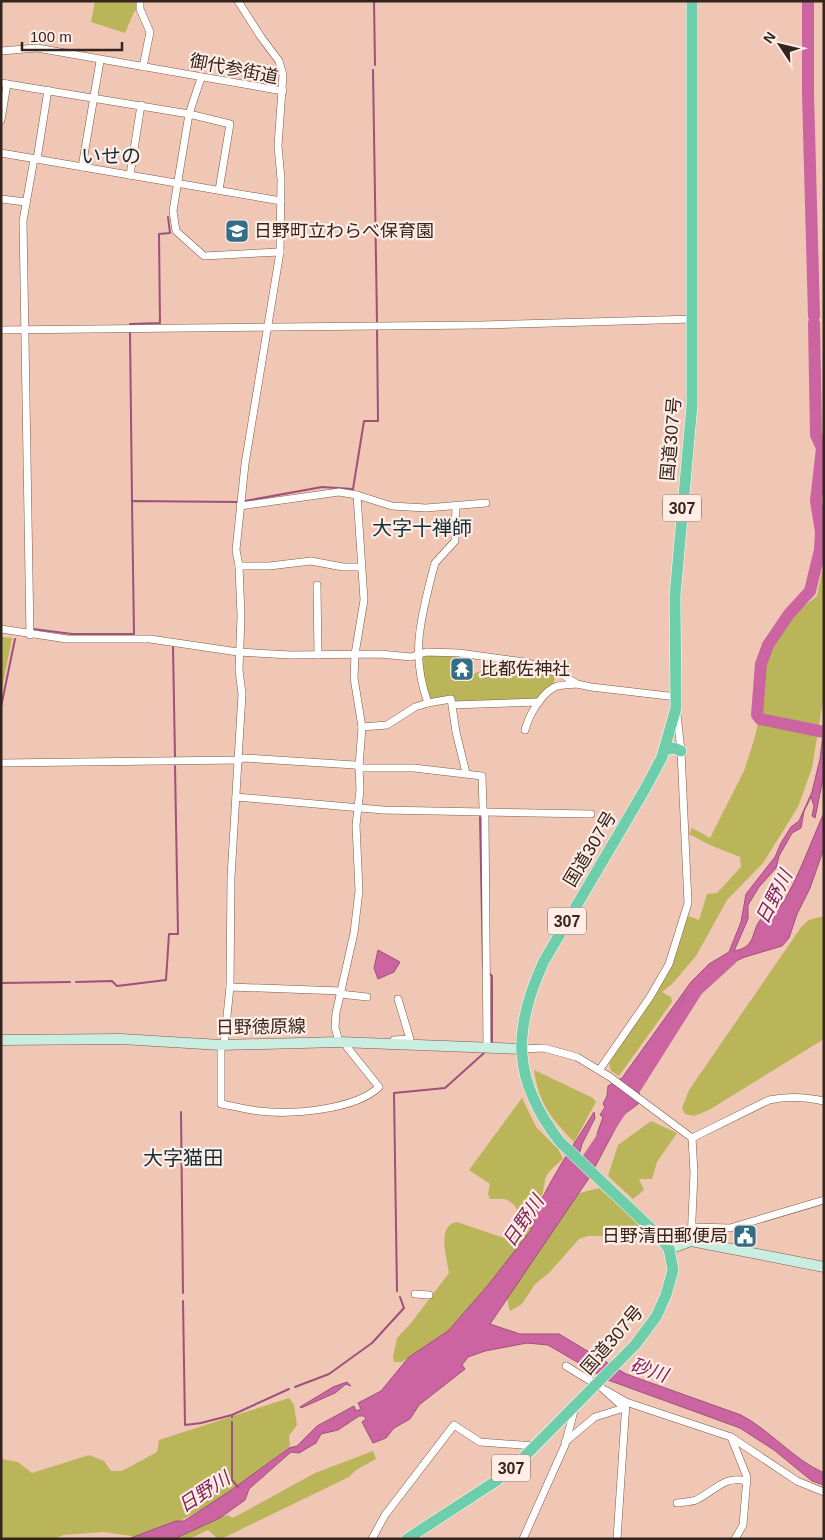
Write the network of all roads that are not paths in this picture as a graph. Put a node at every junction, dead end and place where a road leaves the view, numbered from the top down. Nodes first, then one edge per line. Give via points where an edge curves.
1 (140, 1) edge
2 (238, 1) edge
3 (692, 1) edge
4 (1, 51) edge
5 (100, 61) junction
6 (143, 68) junction
7 (201, 78) junction
8 (4, 83) edge
9 (48, 90) junction
10 (283, 93) junction
11 (94, 98) junction
12 (141, 105) junction
13 (189, 114) junction
14 (1, 120) edge
15 (1, 153) edge
16 (35, 159) junction
17 (82, 167) junction
18 (130, 175) junction
19 (178, 184) junction
20 (219, 190) junction
21 (1, 199) edge
22 (281, 201) junction
23 (26, 202) junction
24 (280, 252) junction
25 (694, 319) junction
26 (268, 327) junction
27 (1, 330) edge
28 (24, 330) junction
29 (357, 495) junction
30 (486, 503) dead end
31 (456, 505) junction
32 (240, 506) junction
33 (239, 566) junction
34 (361, 567) junction
35 (317, 585) dead end
36 (1, 629) edge
37 (30, 635) junction
38 (238, 652) junction
39 (355, 654) junction
40 (418, 654) junction
41 (318, 655) junction
42 (577, 684) junction
43 (539, 702) junction
44 (676, 702) junction
45 (428, 703) junction
46 (453, 705) junction
47 (362, 727) junction
48 (525, 730) dead end
49 (664, 750) junction
50 (681, 751) junction
51 (239, 760) junction
52 (1, 763) edge
53 (359, 767) junction
54 (466, 773) junction
55 (236, 798) junction
56 (359, 808) junction
57 (484, 812) junction
58 (591, 814) dead end
59 (230, 987) junction
60 (341, 992) junction
61 (367, 997) dead end
62 (398, 999) dead end
63 (1, 1040) edge
64 (342, 1042) junction
65 (392, 1044) junction
66 (222, 1045) junction
67 (487, 1048) junction
68 (521, 1049) junction
69 (600, 1070) junction
70 (824, 1101) edge
71 (692, 1138) junction
72 (824, 1200) edge
73 (693, 1227) junction
74 (691, 1241) junction
75 (669, 1249) junction
76 (824, 1268) edge
77 (415, 1294) dead end
78 (429, 1296) dead end
79 (566, 1366) dead end
80 (600, 1384) junction
81 (625, 1405) junction
82 (575, 1407) junction
83 (731, 1437) junction
84 (566, 1442) junction
85 (536, 1446) junction
86 (746, 1480) junction
87 (824, 1492) edge
88 (677, 1503) dead end
89 (372, 1539) edge
90 (407, 1539) edge
91 (523, 1539) edge
92 (617, 1539) edge
93 (735, 1539) edge

1 - 6 street via 150,32
2 - 10 street via 279,61
3 - 25 highway, 国道307号 / 307
4 - 5 street, 御代参街道 via 36,48
5 - 6 street, 御代参街道
5 - 11 street
6 - 7 street, 御代参街道
7 - 10 street, 御代参街道
7 - 13 street
8 - 9 street
8 - 14 street
9 - 11 street
9 - 16 street
10 - 22 street via 278,139
11 - 12 street
11 - 17 street
12 - 13 street
12 - 18 street
13 - 19 street
13 - 20 street via 230,124
15 - 16 street
16 - 17 street
16 - 23 street
17 - 18 street
18 - 19 street
19 - 20 street
19 - 24 street via 173,211 176,231 204,256
20 - 22 street
21 - 23 street
22 - 24 street
23 - 28 street via 23,221
24 - 26 street
25 - 26 street
25 - 44 highway, 国道307号 / 307 via 692,405 675,596
26 - 28 street
26 - 32 street
27 - 28 street
28 - 37 street
29 - 31 street via 392,506 426,508
29 - 32 street via 339,492
29 - 34 street
30 - 31 street
31 - 40 street via 455,542 435,563 419,626
32 - 33 street via 236,550
33 - 34 street via 311,561
33 - 38 street via 241,616
34 - 39 street via 364,600
35 - 41 street
36 - 37 street
37 - 38 street via 66,639 150,639
38 - 41 street
38 - 51 street via 242,694
39 - 40 street
39 - 41 street
39 - 47 street via 355,696
40 - 42 street via 459,653 525,662 563,675
40 - 45 street via 421,682
42 - 43 street via 555,687
42 - 44 street
43 - 46 street
43 - 48 street
44 - 49 highway, 国道307号 / 307
44 - 50 street
45 - 46 street via 452,699
45 - 47 street via 415,707 387,725
46 - 54 street
47 - 53 street
49 - 50 highway via 674,748
49 - 68 highway, 国道307号 / 307 via 645,790 544,960 523,1018
50 - 69 street via 689,890 682,925 669,964
51 - 52 street
51 - 53 street
51 - 55 street
53 - 54 street
53 - 56 street
54 - 57 street via 482,776
55 - 56 street
55 - 59 street via 230,884
56 - 57 street
56 - 60 street via 356,826 359,891
57 - 58 street
57 - 67 street
59 - 60 street
59 - 66 street
60 - 61 street
60 - 64 street via 336,1027
62 - 65 street via 410,1039 392,1040
63 - 66 main road, 日野徳原線 via 121,1039
64 - 65 main road, 日野徳原線
64 - 66 main road, 日野徳原線
64 - 66 street via 378,1087 357,1100 316,1110 288,1111 257,1111 221,1104
65 - 67 main road, 日野徳原線
67 - 68 main road, 日野徳原線
68 - 69 street via 563,1051
68 - 75 highway, 国道307号 / 307 via 526,1081 536,1108 560,1142
69 - 71 street
70 - 71 street via 781,1097 769,1100
71 - 73 street
72 - 73 street via 730,1228
73 - 74 street
74 - 75 main road
74 - 76 main road
75 - 80 highway, 国道307号 / 307 via 673,1270 656,1317
77 - 78 street
79 - 80 street
80 - 81 street
80 - 82 highway, 国道307号 / 307
81 - 83 street
81 - 84 street via 596,1417
81 - 92 street
82 - 84 street
82 - 85 highway, 国道307号 / 307
83 - 86 street
83 - 87 street via 797,1481
84 - 91 street
85 - 89 street via 480,1442 454,1425 385,1515
85 - 90 highway, 国道307号 / 307 via 496,1481
86 - 88 street via 736,1478 727,1481 695,1501
86 - 93 street via 742,1525

